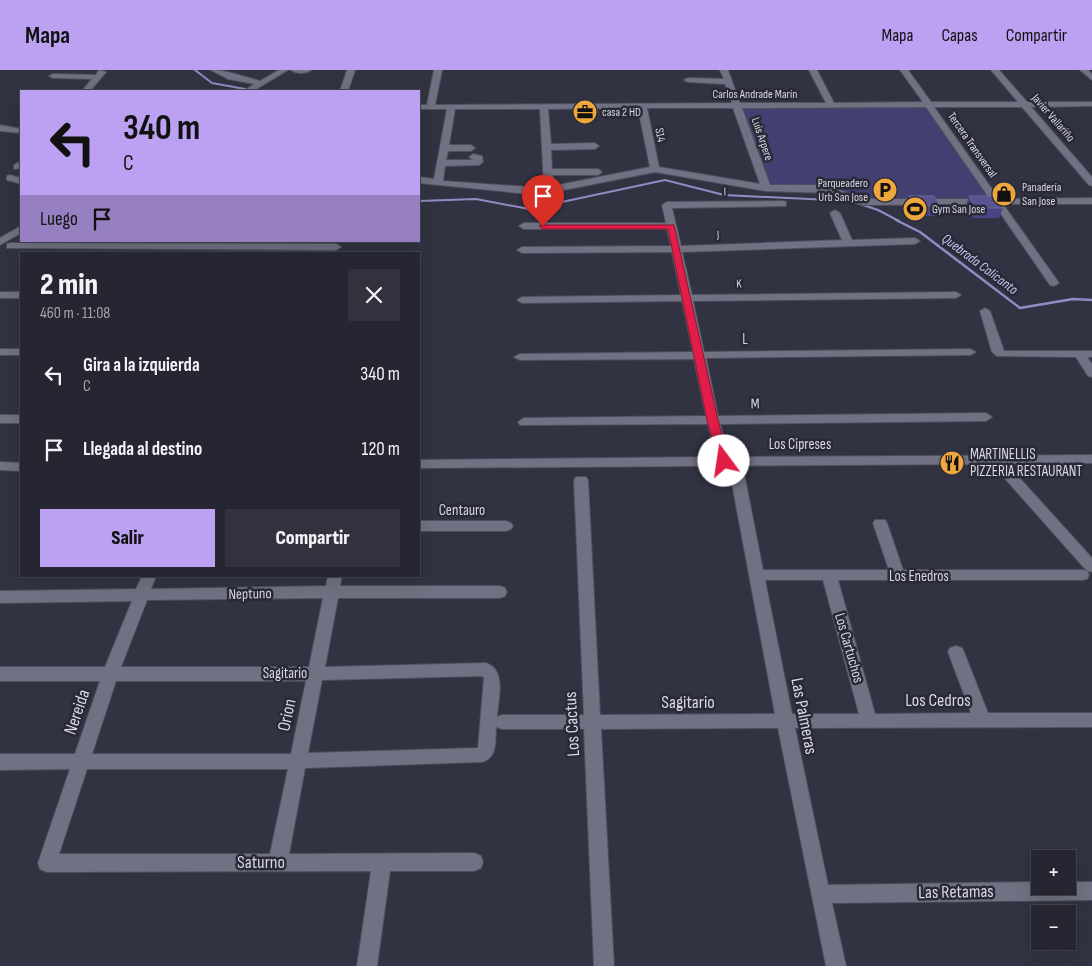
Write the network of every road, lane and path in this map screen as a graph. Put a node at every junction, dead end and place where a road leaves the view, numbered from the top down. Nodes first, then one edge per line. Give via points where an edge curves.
1 (104, 70) edge
2 (215, 70) edge
3 (283, 70) edge
4 (295, 70) edge
5 (307, 70) edge
6 (350, 70) edge
7 (438, 70) edge
8 (724, 70) edge
9 (813, 70) edge
10 (904, 70) edge
11 (995, 70) edge
12 (1084, 70) edge
13 (53, 76) dead end
14 (98, 77) junction
15 (1092, 78) edge
16 (688, 80) dead end
17 (728, 82) junction
18 (261, 83) junction
19 (87, 90) edge
20 (250, 90) edge
21 (344, 90) edge
22 (928, 104) junction
23 (1024, 104) junction
24 (1092, 104) edge
25 (737, 105) junction
26 (831, 105) junction
27 (642, 106) junction
28 (420, 107) edge
29 (431, 107) junction
30 (450, 107) junction
31 (544, 107) junction
32 (0, 128) edge
33 (20, 131) edge
34 (595, 146) dead end
35 (547, 147) junction
36 (444, 148) junction
37 (441, 163) junction
38 (654, 169) junction
39 (548, 172) junction
40 (598, 172) dead end
41 (10, 178) dead end
42 (420, 180) edge
43 (20, 181) edge
44 (1092, 182) edge
45 (438, 183) junction
46 (766, 188) junction
47 (549, 191) junction
48 (1092, 201) edge
49 (996, 202) junction
50 (783, 204) dead end
51 (835, 213) dead end
52 (524, 226) dead end
53 (672, 226) junction
54 (20, 230) edge
55 (0, 242) edge
56 (915, 242) dead end
57 (848, 243) junction
58 (11, 246) dead end
59 (154, 247) edge
60 (336, 247) dead end
61 (677, 249) junction
62 (522, 250) dead end
63 (1054, 283) dead end
64 (0, 294) edge
65 (20, 295) edge
66 (956, 296) dead end
67 (687, 298) junction
68 (522, 300) dead end
69 (985, 311) dead end
70 (0, 352) edge
71 (20, 352) edge
72 (970, 352) dead end
73 (1079, 354) junction
74 (1092, 354) edge
75 (698, 355) junction
76 (520, 357) dead end
77 (1092, 373) edge
78 (986, 417) dead end
79 (0, 419) edge
80 (20, 419) edge
81 (713, 420) junction
82 (524, 422) dead end
83 (996, 459) junction
84 (1092, 459) edge
85 (724, 461) junction
86 (420, 464) edge
87 (0, 466) edge
88 (20, 467) edge
89 (737, 473) dead end
90 (581, 480) dead end
91 (880, 523) dead end
92 (420, 526) edge
93 (506, 526) dead end
94 (1087, 571) edge
95 (757, 576) junction
96 (829, 576) junction
97 (898, 576) junction
98 (148, 577) edge
99 (334, 584) edge
100 (500, 592) dead end
101 (141, 596) junction
102 (0, 597) edge
103 (956, 652) dead end
104 (111, 673) junction
105 (0, 674) edge
106 (316, 674) junction
107 (869, 720) junction
108 (982, 720) junction
109 (1092, 720) edge
110 (502, 722) dead end
111 (592, 722) junction
112 (784, 722) junction
113 (80, 761) junction
114 (298, 761) junction
115 (0, 762) edge
116 (48, 862) joint
117 (278, 862) junction
118 (382, 862) junction
119 (474, 862) dead end
120 (1092, 891) edge
121 (820, 894) junction
122 (367, 966) edge
123 (604, 966) edge
124 (836, 966) edge

1 - 14 street
2 - 18 street
3 - 18 street
4 - 5 street
6 - 21 street
7 - 29 street
8 - 17 street, Luis Arpere
9 - 26 street
10 - 22 street, Tercera Transversal
11 - 23 street, Javier Vallariño
12 - 15 street
13 - 14 street
14 - 19 street
16 - 17 street
17 - 25 street, Luis Arpere
18 - 20 street
22 - 23 street, Carlos Andrade Marín
22 - 26 street, Carlos Andrade Marín
22 - 49 street, Tercera Transversal
23 - 24 street, Carlos Andrade Marín
23 - 44 street, Javier Vallariño
25 - 26 street, Carlos Andrade Marín
25 - 27 street, Carlos Andrade Marín
25 - 46 street, Luis Arpere
27 - 31 street, Carlos Andrade Marín
27 - 38 street, S14
28 - 29 street, Carlos Andrade Marín
29 - 30 street, Carlos Andrade Marín
30 - 31 street, Carlos Andrade Marín
30 - 36 street via 450,132
31 - 35 street
32 - 33 street
34 - 35 street
35 - 39 street
36 - 37 street
36 - 37 street via 472,152 479,162
37 - 45 street
38 - 46 street
38 - 47 street
39 - 40 street
39 - 47 street
41 - 43 street
42 - 45 street
45 - 47 street
46 - 49 street via 831,190 864,202
48 - 49 street
49 - 63 street, Tercera Transversal
50 - 53 street, I via 667,205
51 - 57 street
52 - 53 street
53 - 61 street
54 - 55 street
56 - 57 street, J
57 - 61 street, J
58 - 59 street
59 - 60 street
61 - 62 street, J
61 - 67 street
64 - 65 street
66 - 67 street, K
67 - 68 street, K
67 - 75 street
69 - 73 street via 1001,354
70 - 71 street
72 - 75 street, L
73 - 74 street
73 - 77 street
75 - 76 street, L
75 - 81 street
78 - 81 street, M
79 - 80 street
81 - 82 street, M
81 - 85 street
83 - 84 street, Los Cipreses
83 - 85 street, Los Cipreses
83 - 94 street
85 - 86 street, Los Cipreses
87 - 88 street
89 - 95 street, Las Palmeras
90 - 111 street, Los Cactus
91 - 97 street
92 - 93 street, Centauro
94 - 97 street, Los Enedros
95 - 96 street, Los Enedros
95 - 112 street, Las Palmeras
96 - 97 street, Los Enedros
96 - 107 street, Los Cartuchos
98 - 101 street, Nereida
99 - 100 street, Neptuno
99 - 101 street, Neptuno
99 - 106 street, Orion
101 - 102 street, Neptuno
101 - 104 street, Nereida
103 - 108 street
104 - 105 street, Sagitario
104 - 106 street, Sagitario
104 - 113 street, Nereida
106 - 114 street, Orion
106 - 114 street, Sagitario via 486,669 492,677 486,751 476,756
107 - 108 street, Los Cedros
107 - 112 street, Los Cedros
108 - 109 street, Los Cedros
110 - 111 street, Sagitario
111 - 112 street, Sagitario
111 - 123 street, Los Cactus
112 - 121 street, Las Palmeras
113 - 114 street
113 - 115 street
113 - 116 street, Nereida
114 - 117 street, Orion
116 - 117 street, Saturno
117 - 118 street, Saturno
118 - 119 street, Saturno
118 - 122 street
120 - 121 street, Las Retamas
121 - 124 street, Las Palmeras

